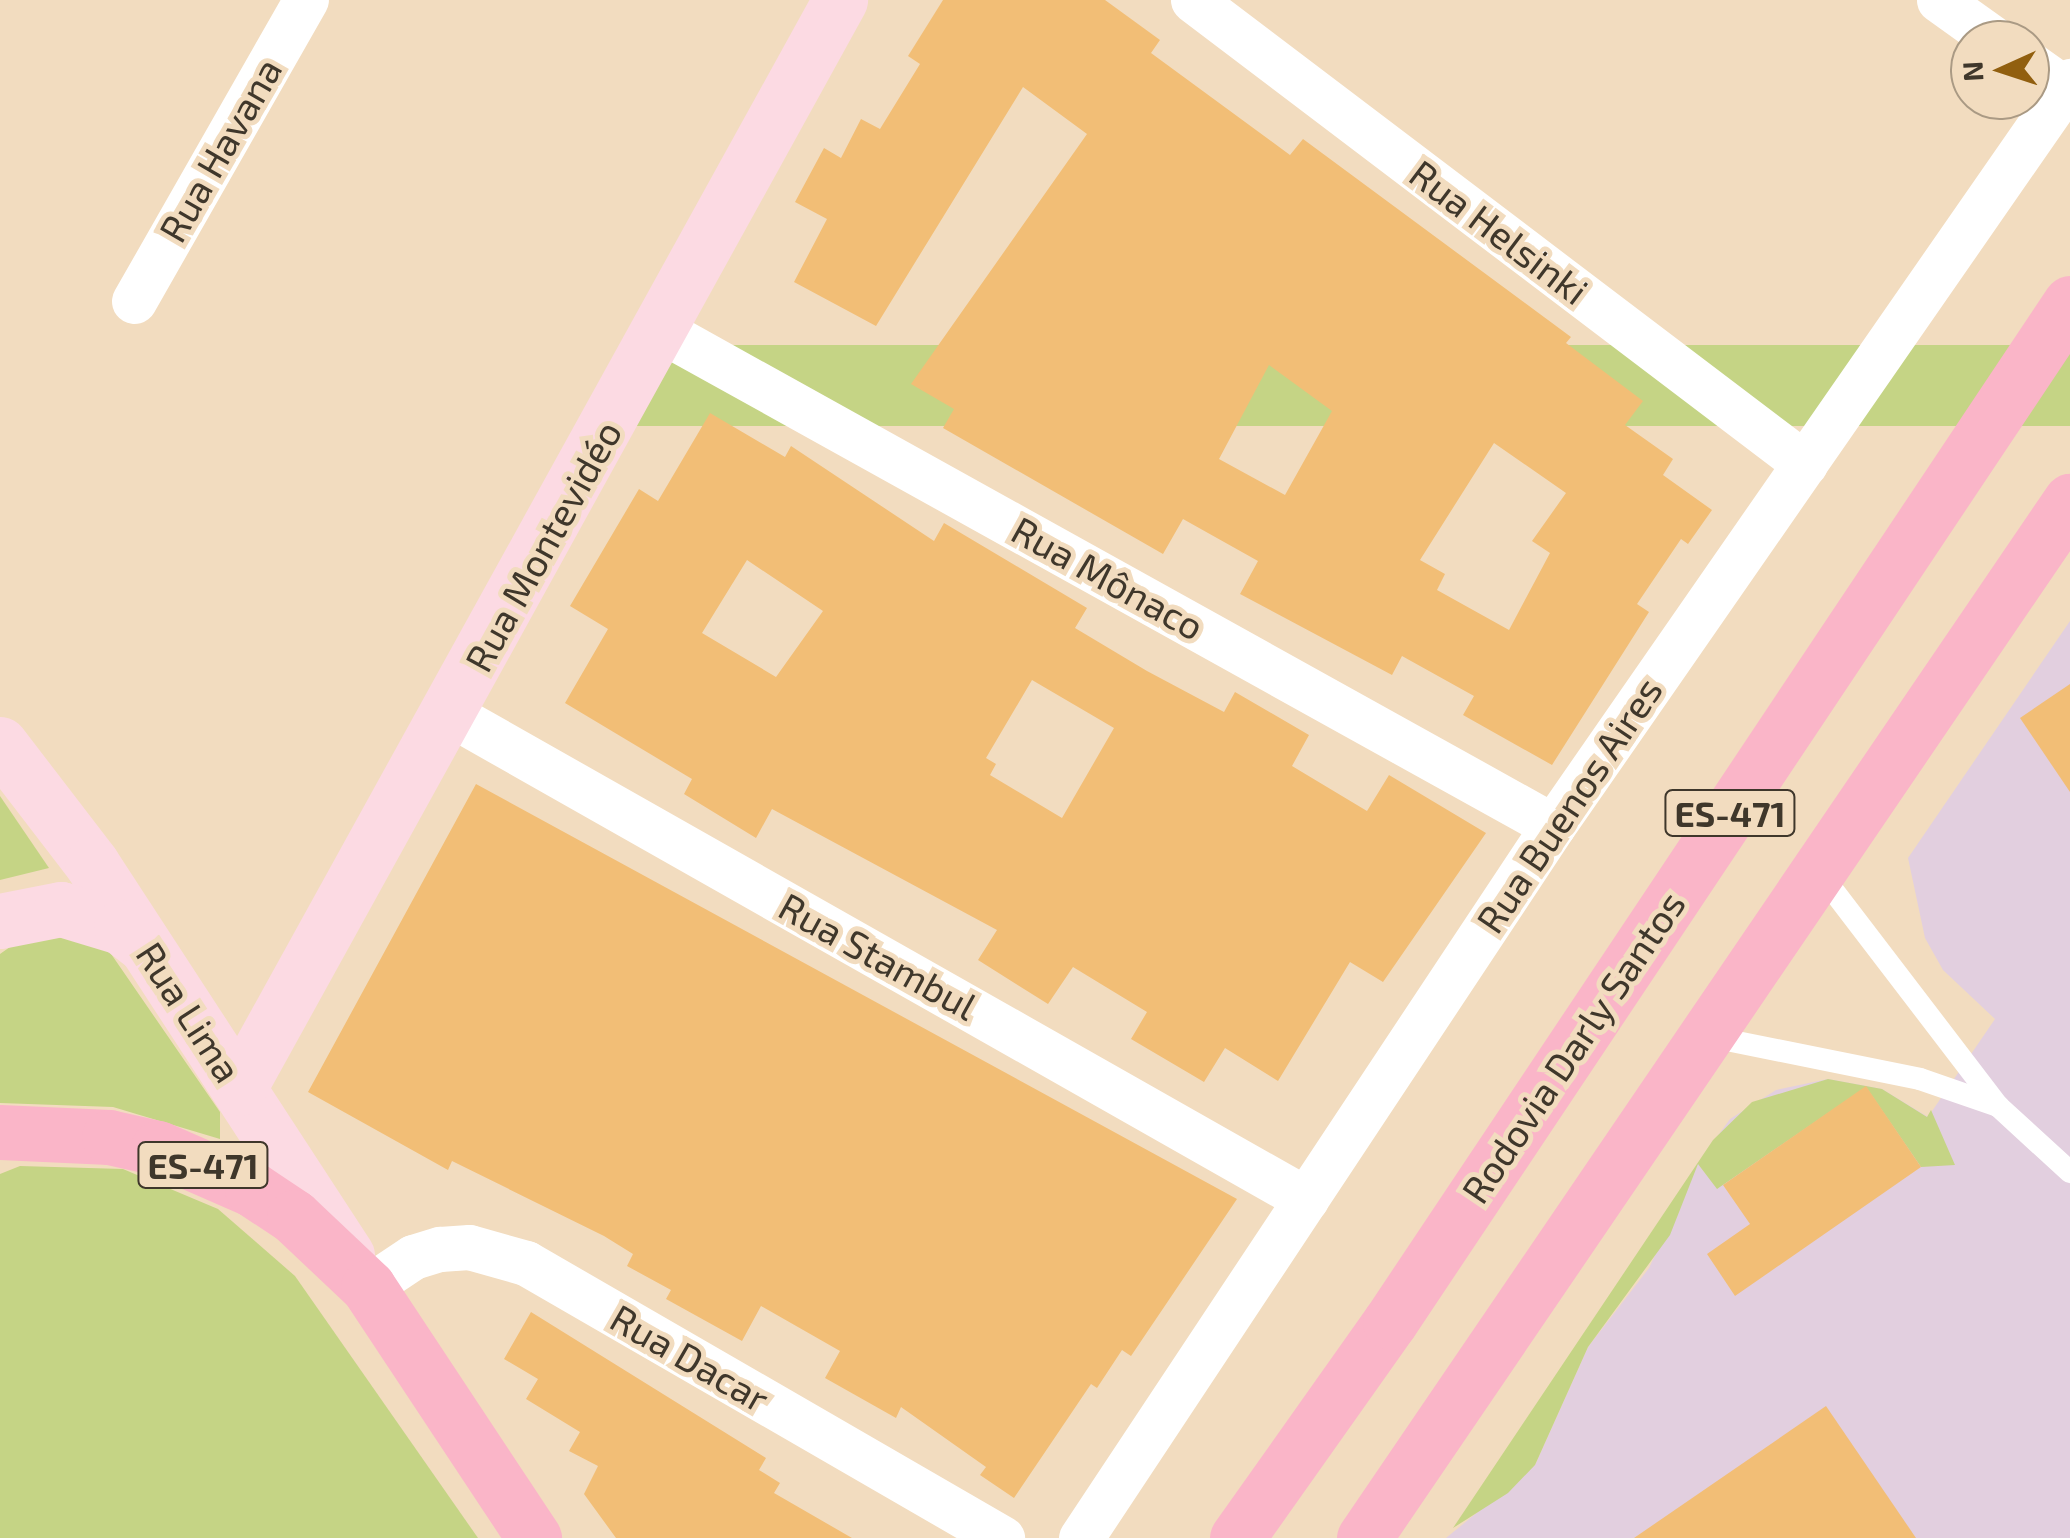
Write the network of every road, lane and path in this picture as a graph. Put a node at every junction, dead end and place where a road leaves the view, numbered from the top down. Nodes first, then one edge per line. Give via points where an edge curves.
1 (306, 0) edge
2 (840, 0) edge
3 (1193, 0) edge
4 (1939, 0) edge
5 (1968, 20) edge
6 (2055, 78) edge
7 (134, 300) dead end
8 (2070, 303) edge
9 (662, 331) junction
10 (1805, 464) junction
11 (2070, 501) edge
12 (450, 714) junction
13 (0, 744) edge
14 (1554, 826) junction
15 (1819, 872) junction
16 (0, 920) edge
17 (146, 946) junction
18 (1704, 1035) junction
19 (238, 1088) junction
20 (1998, 1106) junction
21 (0, 1132) edge
22 (2070, 1172) edge
23 (1306, 1199) junction
24 (368, 1287) junction
25 (534, 1538) edge
26 (1002, 1538) edge
27 (1081, 1538) edge
28 (1237, 1538) edge
29 (1364, 1538) edge

1 - 7 street, Rua Havana
2 - 9 street, Rua Montevidéo
3 - 10 street, Rua Helsinki
4 - 5 street
6 - 10 street, Rua Buenos Aires
8 - 28 main road, Rodovia Darly Santos / ES-471 via 1390,1322
9 - 12 street, Rua Montevidéo
9 - 14 street, Rua Mônaco
10 - 14 street, Rua Buenos Aires
11 - 15 main road, ES-471
12 - 19 street, Rua Montevidéo
12 - 23 street, Rua Stambul
13 - 17 street, Rua Lima
14 - 23 street, Rua Buenos Aires
15 - 18 main road, ES-471
15 - 20 lane
16 - 17 street via 61,910 121,927
17 - 19 street, Rua Lima
18 - 20 lane via 1920,1079
18 - 29 main road, ES-471
19 - 24 street, Rua Lima
20 - 22 lane
21 - 24 main road, ES-471 via 109,1136 206,1166 294,1217
23 - 27 street, Rua Buenos Aires
24 - 25 main road, Rua Lima / ES-471
24 - 26 street, Rua Dacar via 413,1257 440,1249 484,1250 526,1263

